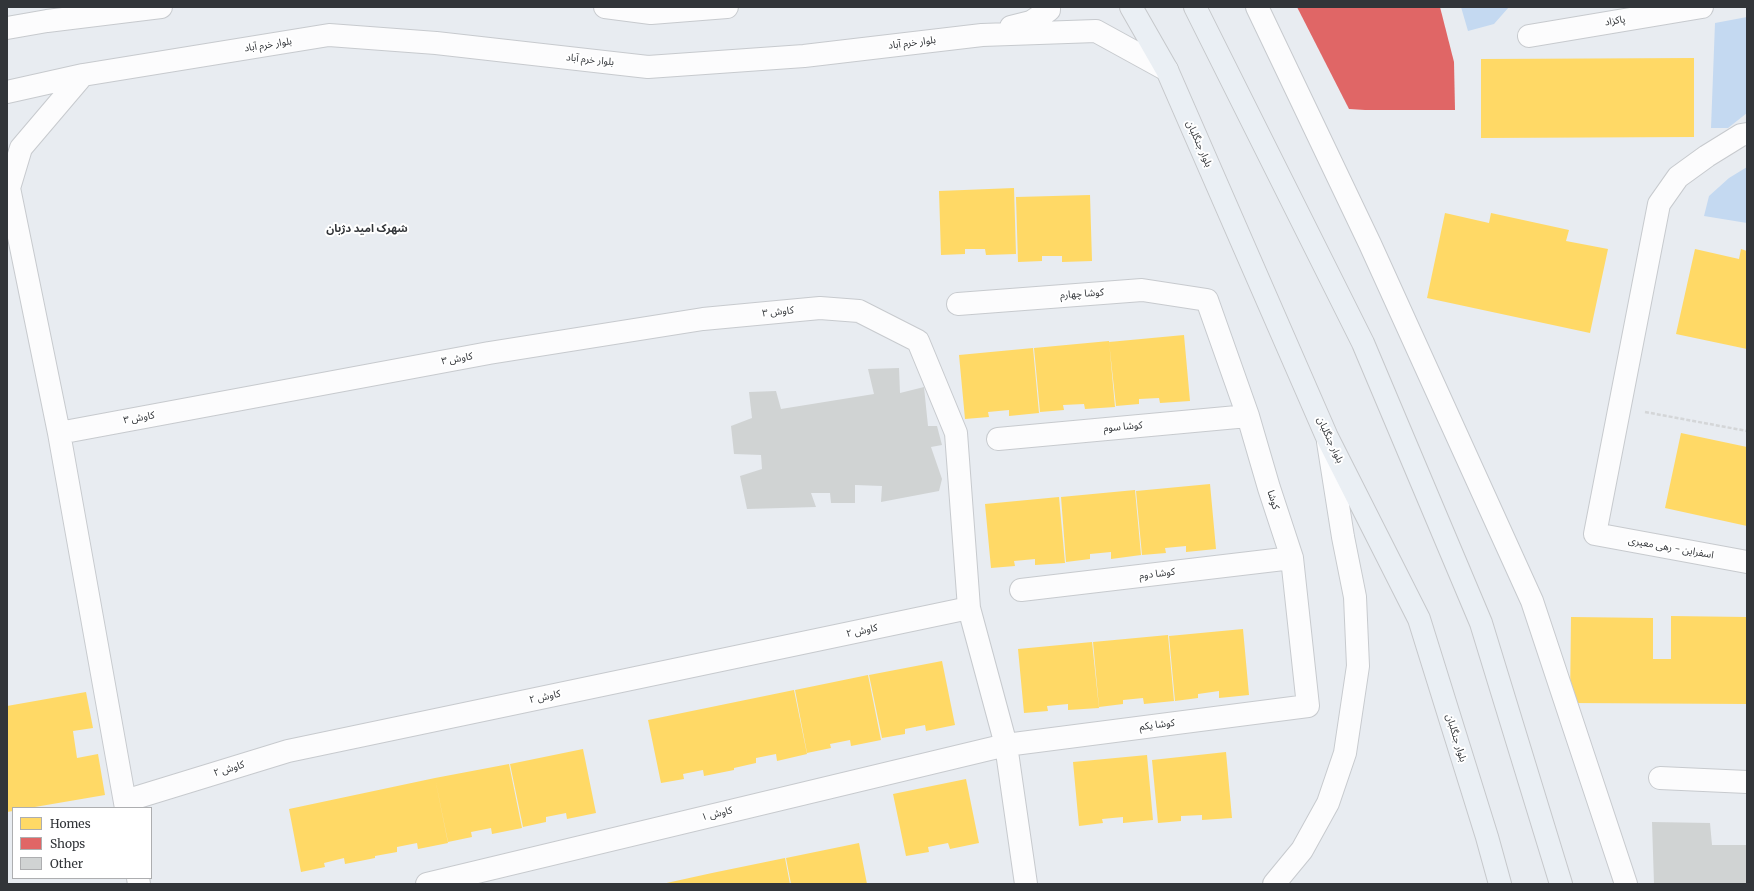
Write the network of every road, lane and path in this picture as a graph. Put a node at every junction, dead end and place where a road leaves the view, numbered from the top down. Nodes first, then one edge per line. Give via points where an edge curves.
1 (161, 7) edge
2 (605, 7) edge
3 (727, 7) edge
4 (1049, 7) edge
5 (1131, 7) edge
6 (1195, 7) edge
7 (1257, 7) edge
8 (1702, 7) edge
9 (7, 28) edge
10 (982, 35) junction
11 (1529, 36) dead end
12 (1167, 70) junction
13 (83, 75) junction
14 (7, 92) edge
15 (1747, 134) edge
16 (8, 187) edge
17 (1207, 300) joint
18 (958, 304) dead end
19 (1619, 407) junction
20 (1248, 416) junction
21 (1747, 431) edge
22 (59, 433) junction
23 (1327, 437) junction
24 (998, 439) dead end
25 (1292, 558) junction
26 (1747, 562) edge
27 (1021, 590) dead end
28 (969, 608) junction
29 (1308, 706) joint
30 (1006, 745) junction
31 (1660, 778) dead end
32 (1747, 782) edge
33 (125, 805) edge
34 (427, 884) edge
35 (1026, 884) edge
36 (1274, 884) edge
37 (1500, 884) edge
38 (1561, 884) edge
39 (1626, 884) edge

1 - 9 street
2 - 3 street via 651,13
4 - 10 street via 1031,22
5 - 12 main road, بلوار جنگلبان
6 - 38 main road via 1363,343 1481,623
7 - 39 street via 1373,251 1532,601
8 - 11 street, پاکزاد
10 - 12 street, بلوار خرم آباد via 1096,31
10 - 13 street, بلوار خرم آباد via 804,56 648,67 436,43 329,35
12 - 23 main road, بلوار جنگلبان
13 - 14 street, بلوار خرم آباد
13 - 16 street via 21,148
15 - 19 street via 1741,135 1707,156 1678,177 1659,204
16 - 22 street
17 - 18 street, کوشا چهارم via 1142,290
17 - 20 street, کوشا
19 - 21 path
19 - 26 street, اسفراين - رهی معیری via 1595,534
20 - 24 street, کوشا سوم
20 - 25 street, کوشا
22 - 28 street, کاوش ۳ via 489,353 703,320 820,308 859,311 918,341 956,433
22 - 33 street
23 - 36 street via 1355,597 1358,666 1345,753 1328,803 1302,850
23 - 37 main road, بلوار جنگلبان via 1419,619
25 - 27 street, کوشا دوم
25 - 29 street, کوشا
28 - 30 street
28 - 33 street, کاوش ۲ via 288,751
29 - 30 street, کوشا یکم
30 - 34 street, کاوش ۱
30 - 35 street
31 - 32 street

